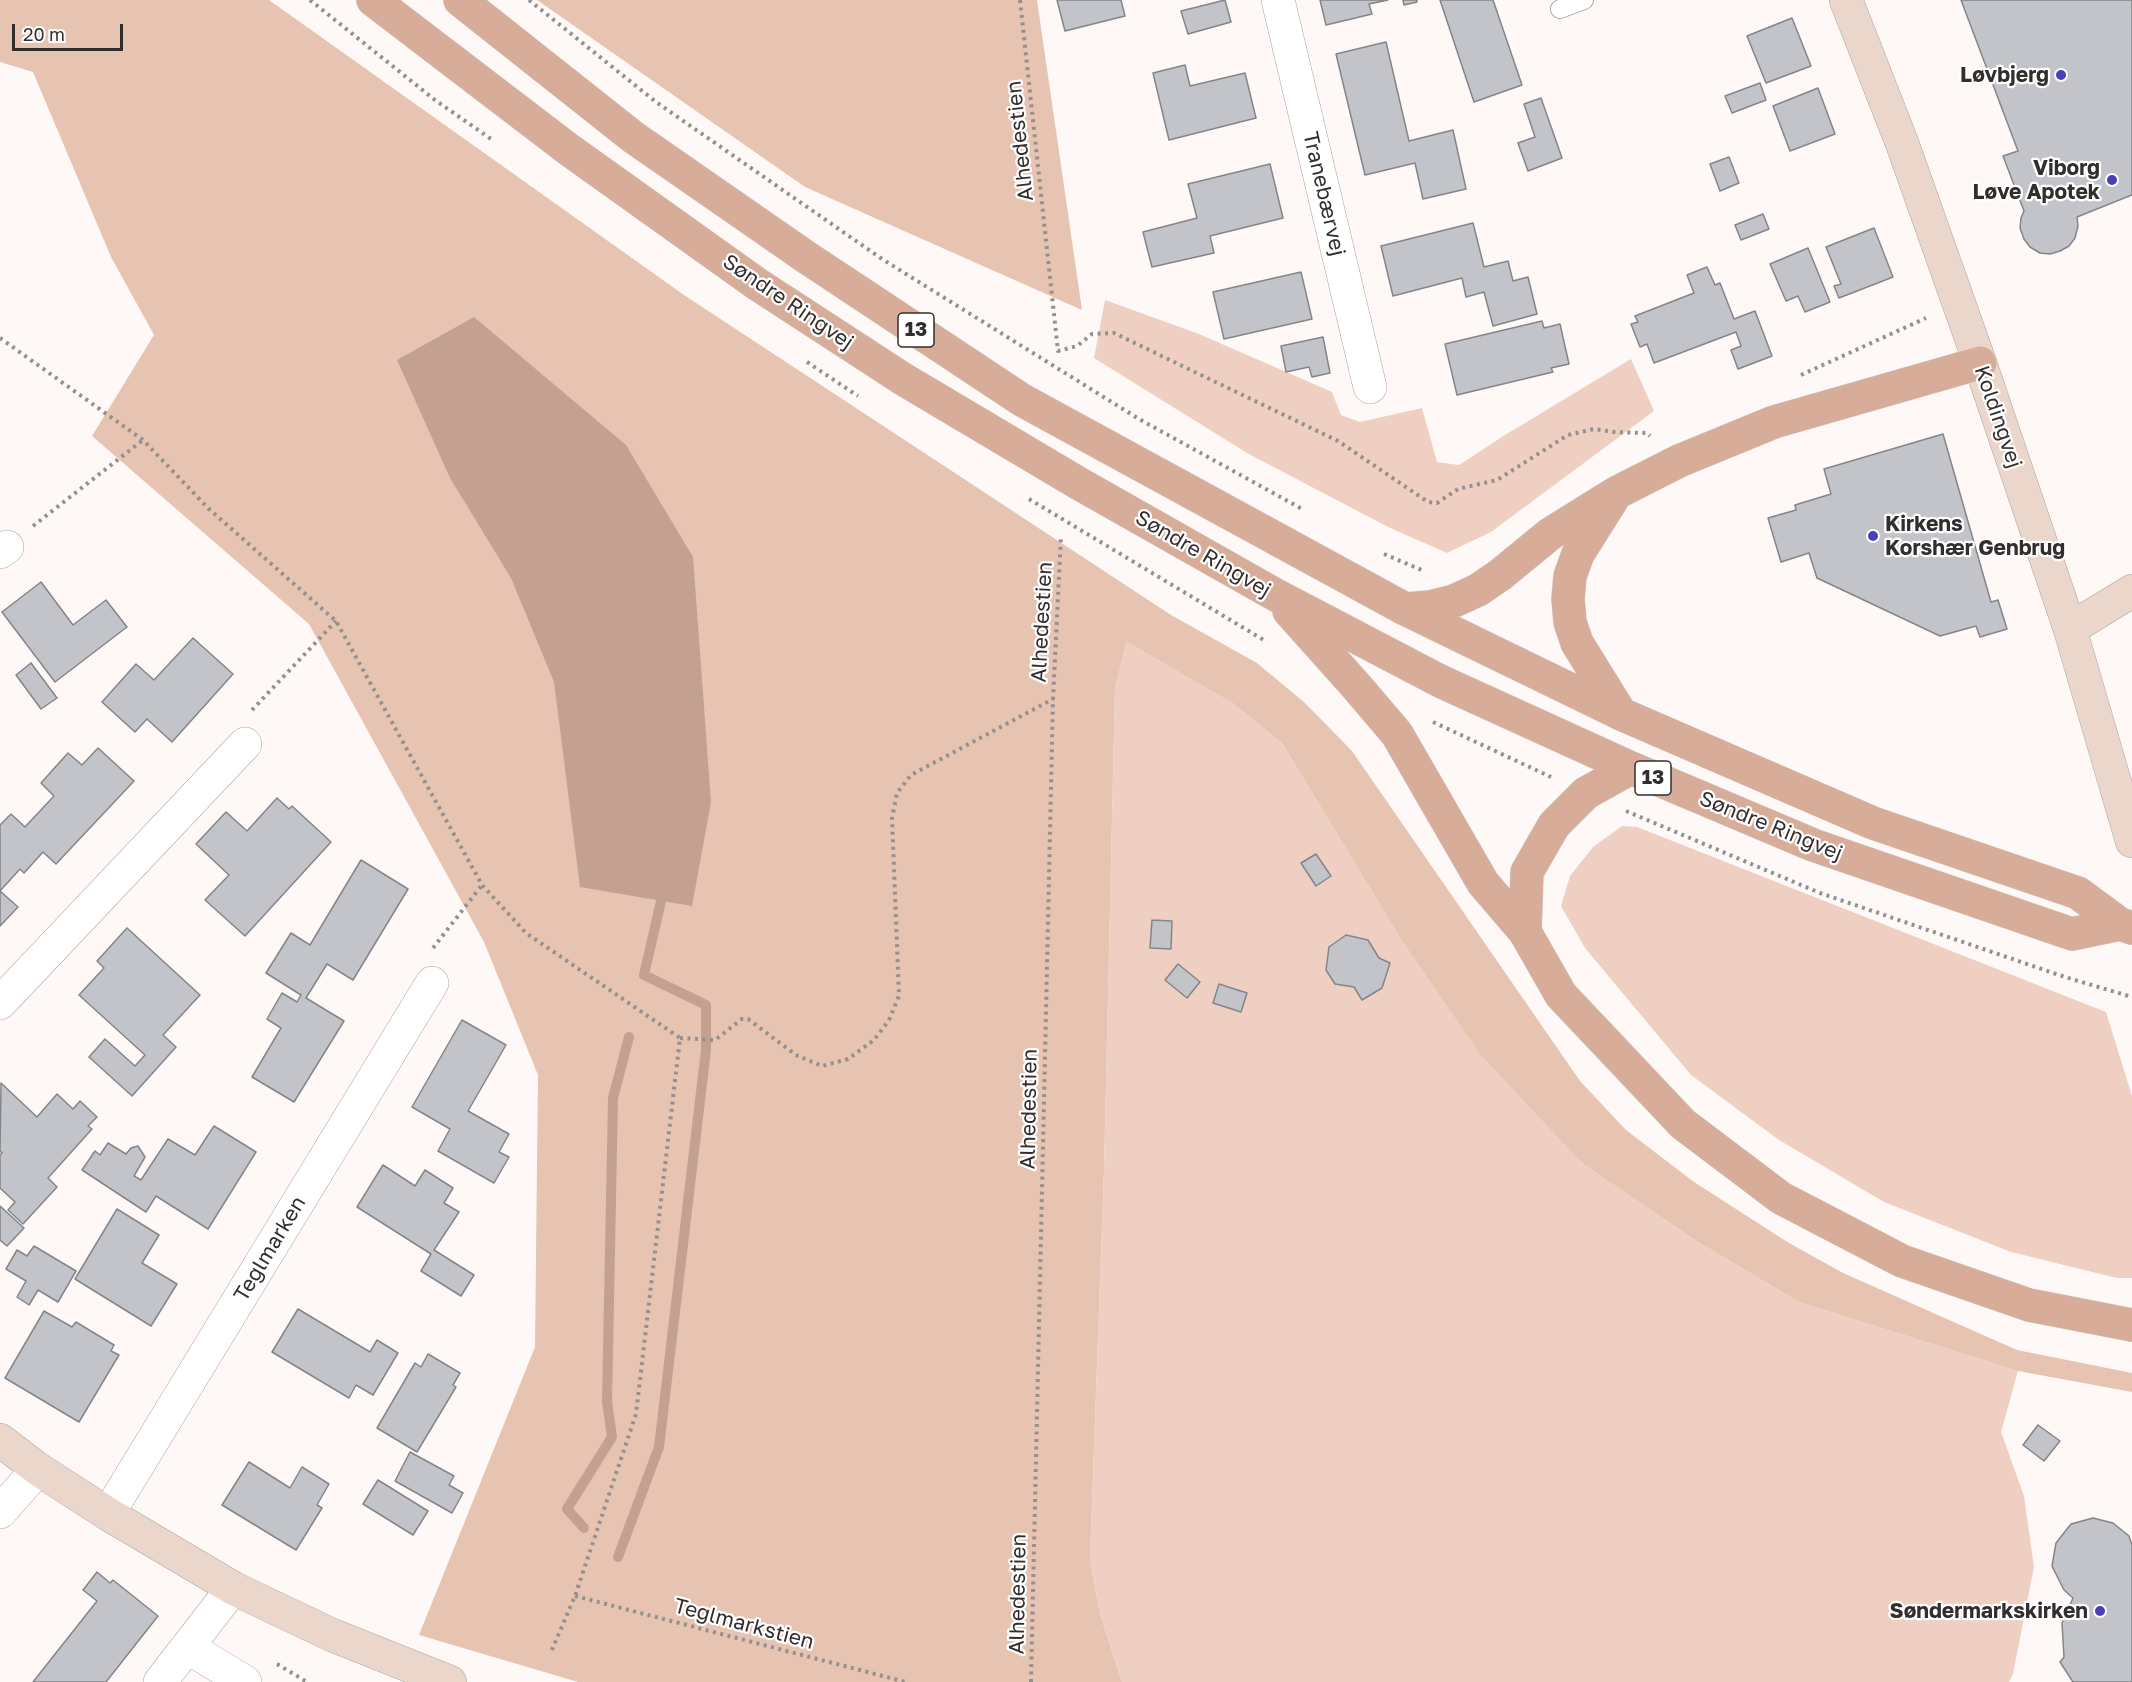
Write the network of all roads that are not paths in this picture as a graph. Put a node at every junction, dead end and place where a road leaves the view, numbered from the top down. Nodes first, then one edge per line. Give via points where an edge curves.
1 (373, 0) edge
2 (460, 0) edge
3 (1278, 0) edge
4 (1584, 0) edge
5 (1846, 0) edge
6 (1560, 9) dead end
7 (1980, 363) junction
8 (1370, 387) dead end
9 (1616, 493) junction
10 (2132, 591) edge
11 (1274, 594) junction
12 (1405, 609) junction
13 (2070, 629) junction
14 (1622, 714) junction
15 (244, 744) road end
16 (1631, 768) junction
17 (2132, 841) edge
18 (2126, 926) edge
19 (1525, 932) junction
20 (432, 983) road end
21 (0, 1003) edge
22 (2132, 1326) edge
23 (0, 1440) edge
24 (38, 1469) junction
25 (0, 1512) edge
26 (108, 1514) junction
27 (232, 1588) junction
28 (187, 1647) junction
29 (160, 1682) edge
30 (245, 1682) edge
31 (450, 1682) edge

1 - 11 main road, Søndre Ringvej / 13 via 568,149 757,284 903,379
2 - 12 main road, Søndre Ringvej / 13 via 633,137 1022,400
3 - 8 street, Tranebærvej
4 - 6 lane
5 - 7 street, Koldingvej via 1902,143
7 - 9 main road via 1774,422 1679,461
7 - 13 street, Koldingvej
9 - 12 main road via 1550,534 1478,590 1454,602
9 - 14 main road via 1578,554 1570,576 1569,599 1570,621 1577,642
10 - 13 street
11 - 16 main road, Søndre Ringvej / 13 via 1440,681
11 - 19 main road via 1396,734 1483,883
12 - 14 main road, Søndre Ringvej / 13
13 - 17 street, Koldingvej
14 - 18 main road, Søndre Ringvej / 13 via 1873,823 2078,893
15 - 21 street
16 - 18 main road, Søndre Ringvej / 13 via 1813,845 2072,934
16 - 19 main road via 1586,793 1554,825 1527,872
19 - 22 main road via 1561,995 1683,1124 1781,1198 1902,1261 2029,1305
20 - 26 street, Teglmarken
23 - 24 street
24 - 25 street
24 - 26 street
26 - 27 street
27 - 28 street
27 - 31 street via 332,1635
28 - 29 street
28 - 30 street

